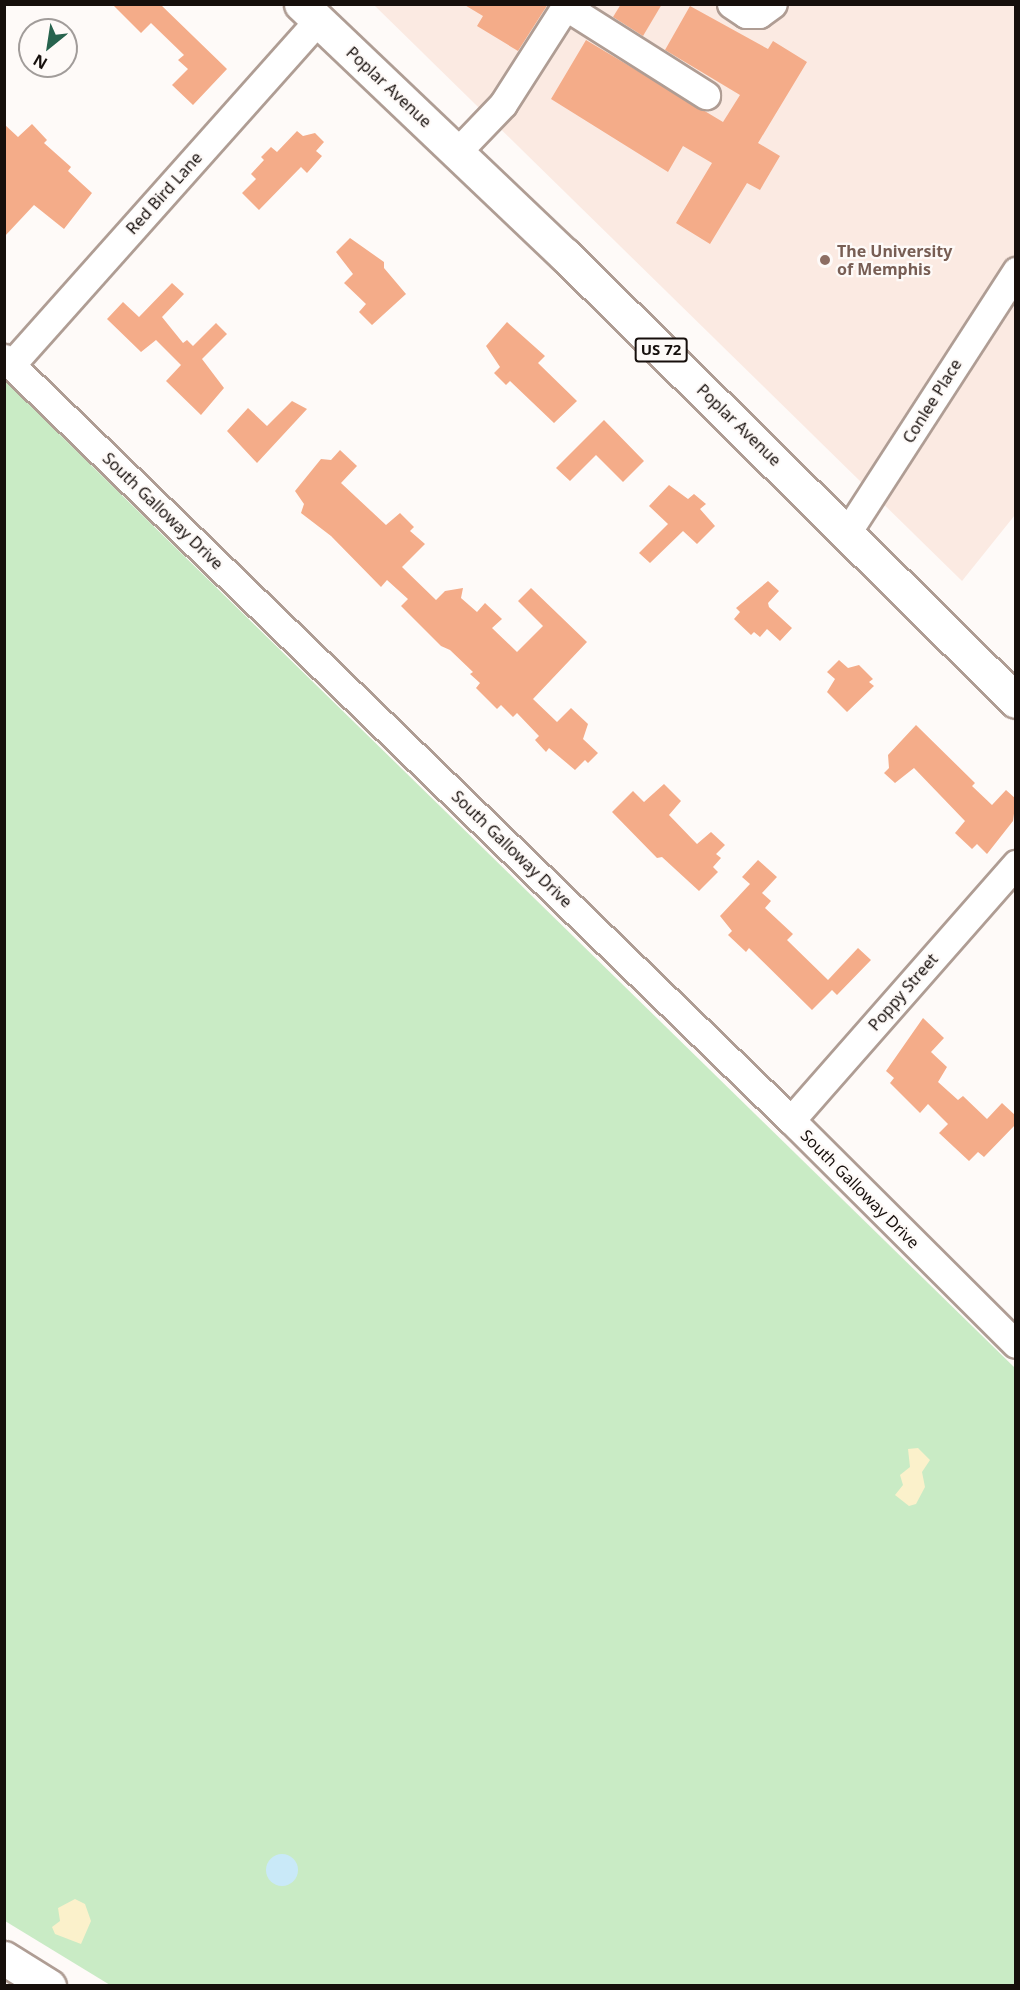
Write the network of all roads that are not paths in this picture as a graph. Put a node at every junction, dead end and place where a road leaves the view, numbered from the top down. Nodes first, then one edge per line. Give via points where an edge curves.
1 (731, 4) edge
2 (773, 4) edge
3 (566, 5) edge
4 (309, 13) edge
5 (706, 94) dead end
6 (458, 152) junction
7 (1016, 271) edge
8 (8, 362) edge
9 (848, 531) junction
10 (1016, 701) edge
11 (1016, 864) edge
12 (791, 1120) junction
13 (1016, 1344) edge
14 (4, 1958) edge
15 (49, 1986) edge

1 - 2 street via 746,14 768,11
3 - 5 street
3 - 6 street via 503,104
4 - 6 main road, Poplar Avenue / US 72
4 - 8 street, Red Bird Lane
6 - 9 main road, Poplar Avenue / US 72
7 - 9 street, Conlee Place
8 - 12 street, South Galloway Drive
9 - 10 main road, Poplar Avenue / US 72
11 - 12 street, Poppy Street
12 - 13 street, South Galloway Drive
14 - 15 main road

